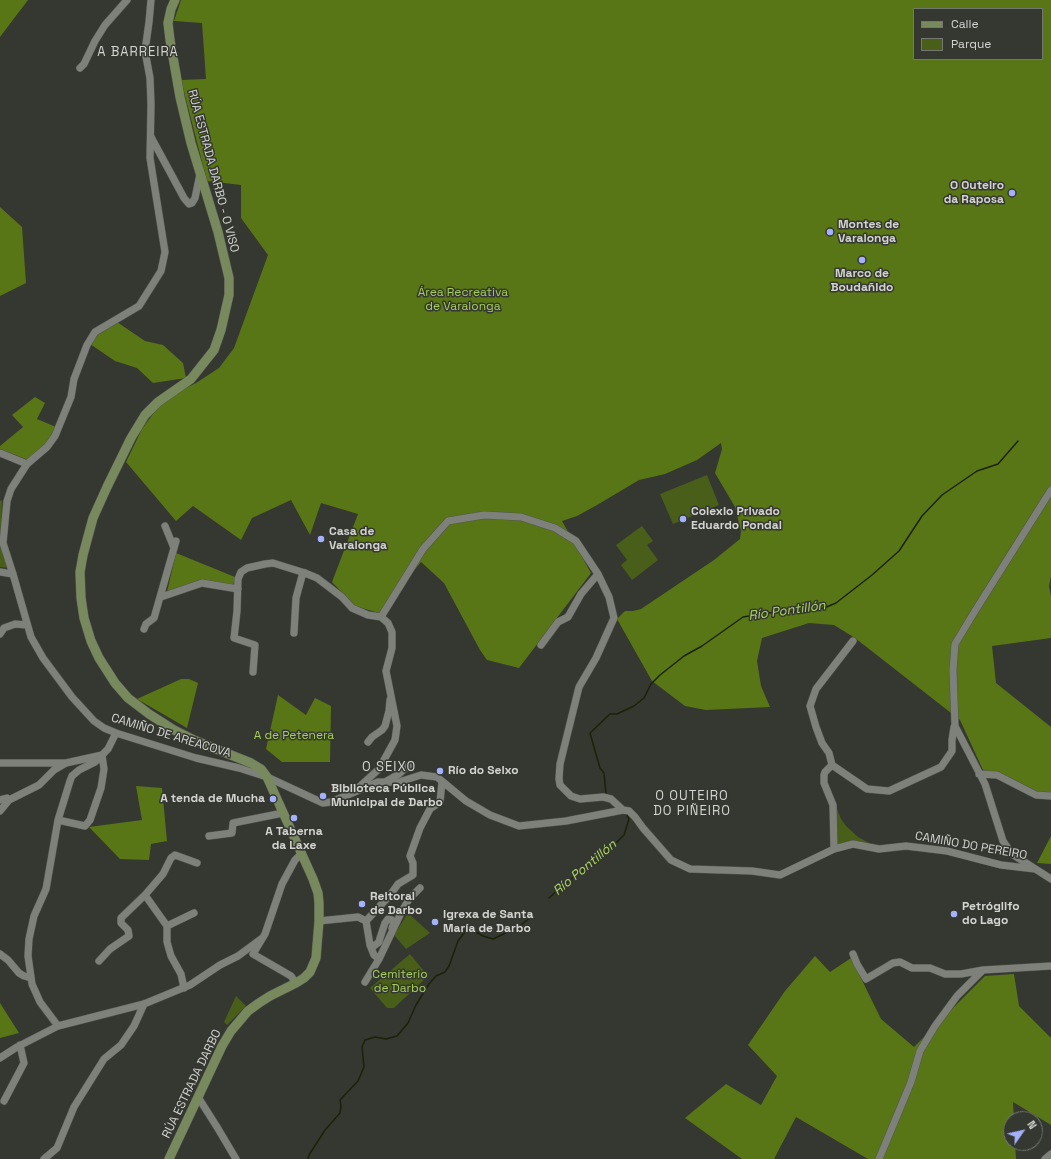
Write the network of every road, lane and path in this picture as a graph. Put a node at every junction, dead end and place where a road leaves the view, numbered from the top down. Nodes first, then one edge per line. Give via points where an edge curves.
1 (127, 0) edge
2 (151, 0) edge
3 (175, 0) edge
4 (80, 68) dead end
5 (150, 137) junction
6 (200, 173) junction
7 (230, 278) joint
8 (0, 453) edge
9 (27, 464) junction
10 (1051, 490) edge
11 (165, 526) dead end
12 (176, 541) dead end
13 (174, 548) junction
14 (0, 572) edge
15 (305, 573) junction
16 (14, 574) junction
17 (598, 574) junction
18 (238, 589) junction
19 (161, 597) junction
20 (381, 616) junction
21 (27, 625) junction
22 (144, 629) dead end
23 (294, 633) dead end
24 (0, 634) edge
25 (852, 641) dead end
26 (541, 645) dead end
27 (253, 672) dead end
28 (390, 692) junction
29 (954, 726) junction
30 (116, 733) junction
31 (368, 742) dead end
32 (102, 755) junction
33 (0, 763) edge
34 (66, 763) junction
35 (409, 765) dead end
36 (832, 765) junction
37 (979, 774) junction
38 (269, 781) junction
39 (385, 782) junction
40 (442, 782) junction
41 (354, 792) junction
42 (1051, 796) edge
43 (0, 800) edge
44 (9, 800) junction
45 (623, 810) junction
46 (0, 811) edge
47 (283, 813) junction
48 (58, 820) junction
49 (209, 836) dead end
50 (834, 849) junction
51 (302, 853) junction
52 (197, 864) dead end
53 (1035, 869) junction
54 (1051, 879) edge
55 (420, 888) dead end
56 (145, 895) junction
57 (194, 913) dead end
58 (319, 921) junction
59 (366, 921) junction
60 (168, 926) junction
61 (391, 935) junction
62 (261, 939) junction
63 (370, 945) junction
64 (0, 954) edge
65 (853, 954) dead end
66 (379, 959) junction
67 (99, 961) dead end
68 (1051, 966) edge
69 (983, 970) junction
70 (31, 978) junction
71 (365, 982) dead end
72 (296, 984) junction
73 (184, 988) junction
74 (144, 1004) junction
75 (58, 1026) junction
76 (20, 1045) junction
77 (0, 1058) edge
78 (198, 1098) junction
79 (4, 1101) dead end
80 (1051, 1154) edge
81 (44, 1159) edge
82 (169, 1159) edge
83 (236, 1159) edge
84 (879, 1159) edge
85 (1045, 1159) edge

1 - 4 street via 105,25
2 - 5 street, CAMIÑO DE AREACOVA via 145,51 150,78
3 - 6 main road, RÚA ESTRADA DARBO - O VISO via 168,23 170,40 180,97
5 - 6 street via 189,204 195,198
5 - 9 street, CAMIÑO DE AREACOVA via 150,158 165,252 161,271 139,306 95,332 87,345 74,379 71,397 54,436 47,447
6 - 7 main road, RÚA ESTRADA DARBO - O VISO
7 - 38 main road, RÚA ESTRADA DARBO via 229,295 214,350 191,379 158,402 146,415 131,438 107,487 93,518 83,555 80,572 81,598 91,641 115,684 128,698 174,730 251,763 261,769
8 - 9 street
9 - 16 street, CAMIÑO DE AREACOVA via 11,489 5,514 2,543
10 - 29 street via 955,644
11 - 13 street
12 - 13 street
13 - 19 street
14 - 16 street
15 - 18 street via 273,563 254,566 241,572
15 - 20 street via 317,578 352,608 368,615
15 - 23 street via 296,598
16 - 21 street, CAMIÑO DE AREACOVA
17 - 20 street via 576,541 555,528 521,517 484,515 448,521 423,549
17 - 26 street via 581,594 568,617 558,622
17 - 45 street, CAMIÑO DO PEREIRO via 610,597 614,618 596,658 579,687 558,779 560,786 571,796 580,799 603,797
18 - 19 street via 202,582
18 - 27 street via 234,638 255,645
19 - 22 street via 154,618
20 - 28 street via 392,632 392,648 386,671
21 - 24 street via 15,624 4,628
21 - 30 street, CAMIÑO DE AREACOVA via 42,658 72,697 94,721
25 - 36 street via 816,689 810,706
28 - 31 street via 385,726
28 - 41 street via 397,726 395,740 379,769
29 - 36 street via 952,751 941,767 889,791 867,789
29 - 37 street
30 - 32 street
30 - 38 street, CAMIÑO DE AREACOVA via 238,768
32 - 34 street
32 - 48 street via 72,776
32 - 48 street via 104,769 101,788 90,820 85,826
33 - 34 street
34 - 44 street via 54,770 39,785
35 - 39 street
36 - 50 street via 825,772 824,779 833,805
37 - 42 street via 998,776 1036,795
37 - 53 street via 985,784 1003,841 1012,854
38 - 41 street, CAMIÑO DE AREACOVA via 282,784 322,803
38 - 47 main road, RÚA ESTRADA DARBO
39 - 40 street via 399,782 421,775 437,777
39 - 41 street, CAMIÑO DE AREACOVA via 378,782
40 - 45 street via 490,816 519,826 566,821
40 - 59 street via 440,802 430,809 410,856 413,875 398,884
43 - 44 street
44 - 46 street
45 - 50 street, CAMIÑO DO PEREIRO via 629,811 635,817 671,860 690,869 752,871 780,875
47 - 49 street via 233,823 232,833
47 - 51 main road, RÚA ESTRADA DARBO
48 - 70 street via 46,889 34,916 29,939
50 - 53 street, CAMIÑO DO PEREIRO via 853,844 880,849 906,846 947,851 1001,865
51 - 58 main road, RÚA ESTRADA DARBO via 318,893
51 - 62 street via 295,860 282,884
52 - 56 street via 175,855
53 - 54 street
55 - 61 street via 409,899
56 - 60 street
56 - 67 street via 121,918 129,936 110,949
57 - 60 street
58 - 59 street via 358,917
58 - 72 main road, RÚA ESTRADA DARBO via 314,965
59 - 63 street
60 - 73 street via 167,942 181,974
61 - 63 street via 394,923 388,919 379,942 374,946
61 - 66 street
62 - 72 street via 252,954 291,976
62 - 73 street
63 - 66 street via 374,956
64 - 70 street via 24,976
65 - 69 street via 866,979 893,963 900,962 912,968 930,968 945,974
66 - 71 street
68 - 69 street
69 - 84 street via 957,996 934,1026 920,1051 911,1082
70 - 75 street via 40,1002
72 - 78 main road, RÚA ESTRADA DARBO via 259,1003 240,1020 222,1046
73 - 74 street
74 - 75 street
74 - 81 street via 134,1026 121,1045 104,1059 74,1107 57,1148
75 - 76 street
76 - 77 street
76 - 79 street via 24,1063
78 - 82 main road, RÚA ESTRADA DARBO
78 - 83 street
80 - 85 street

